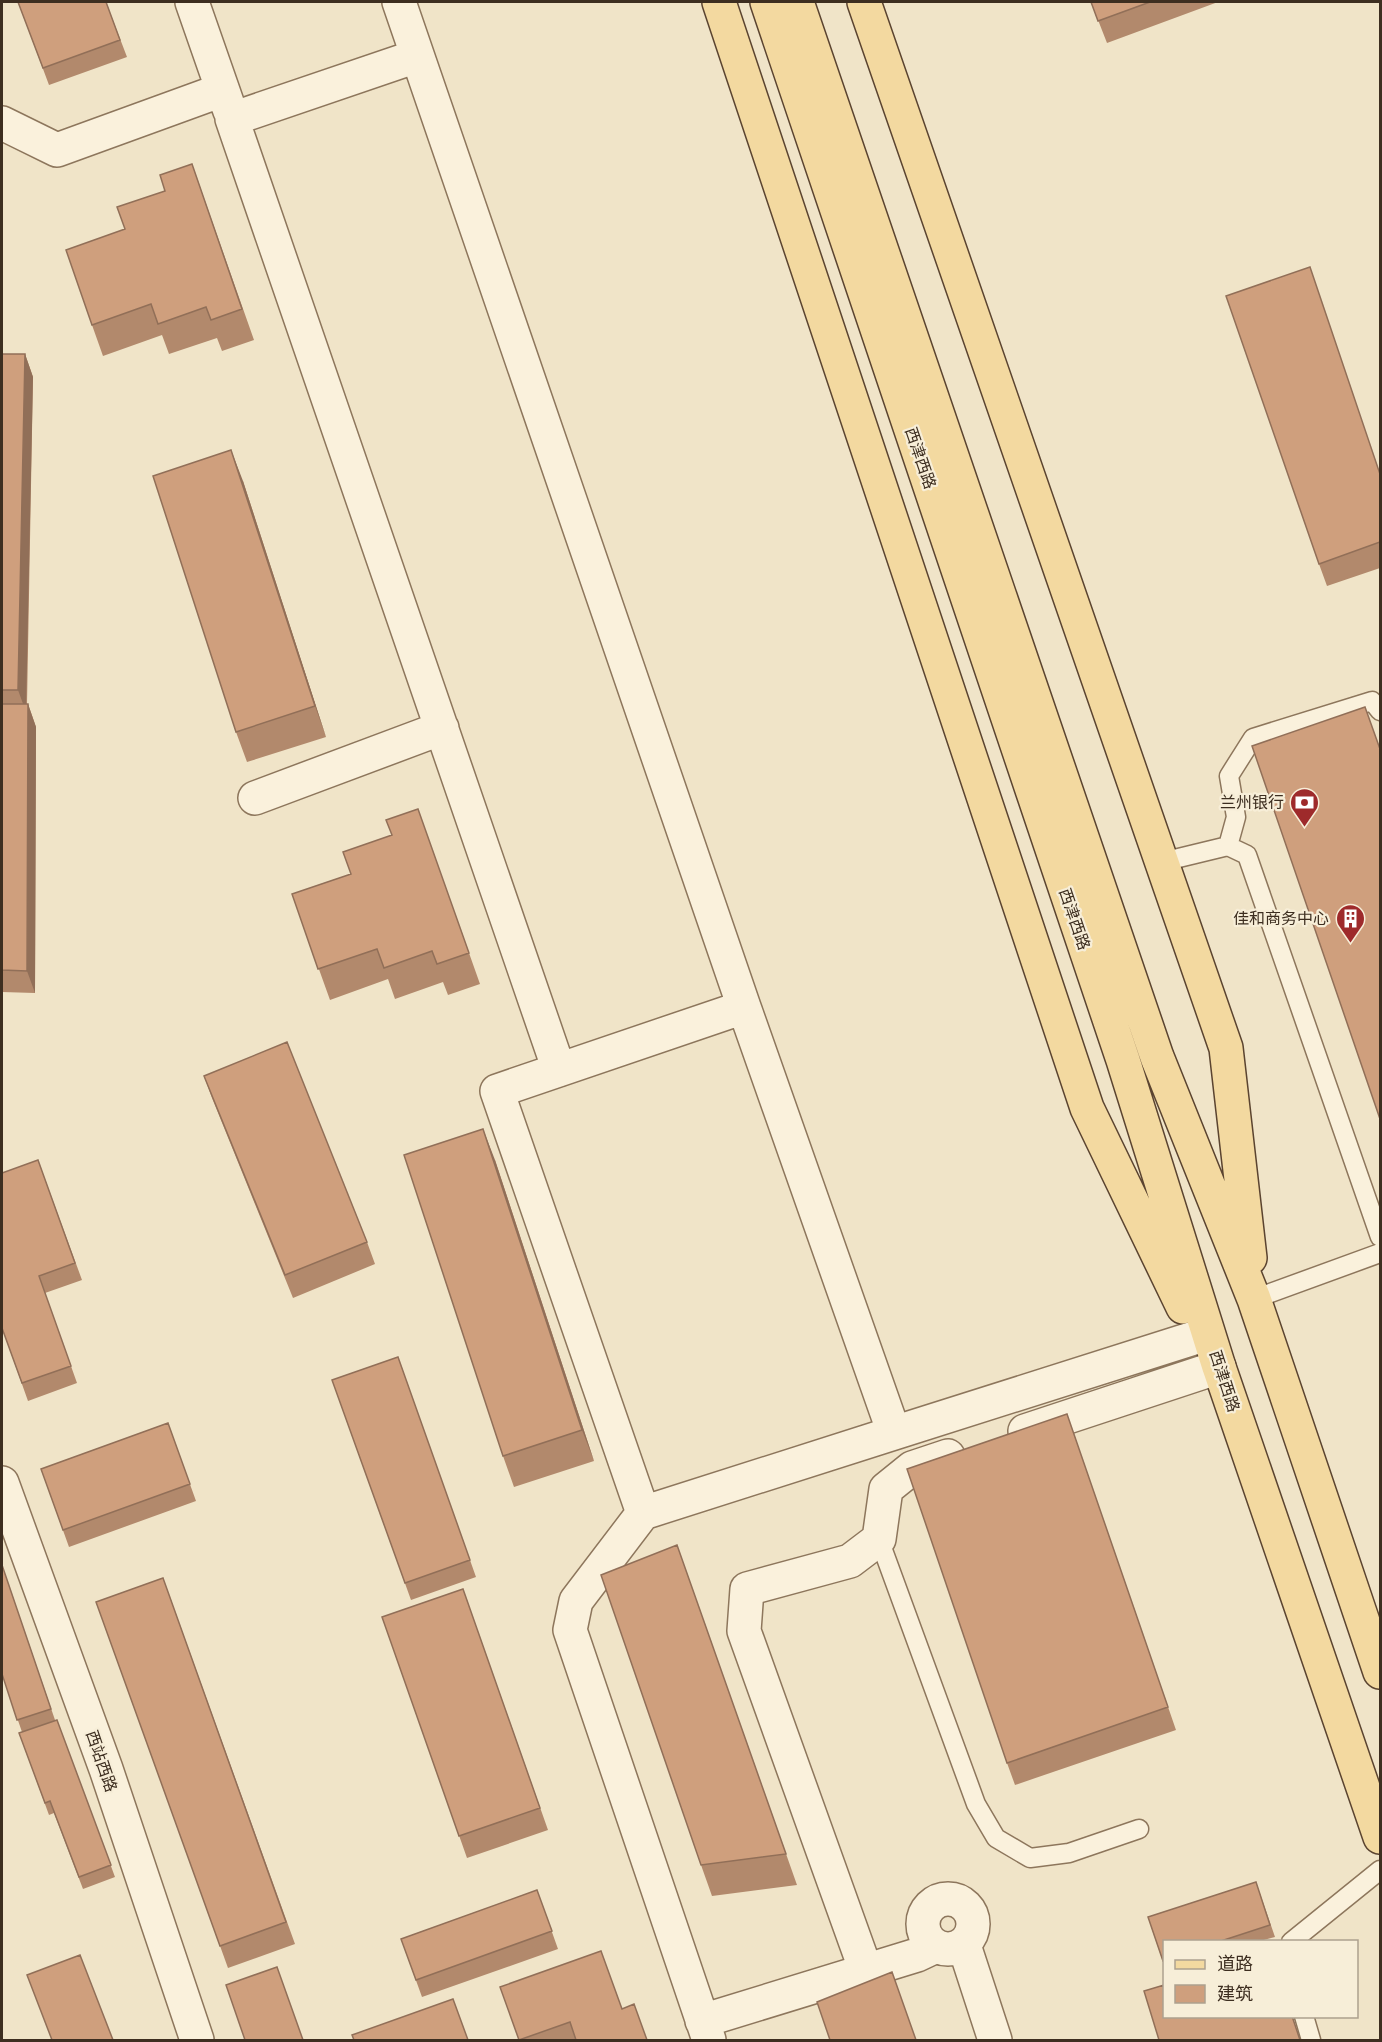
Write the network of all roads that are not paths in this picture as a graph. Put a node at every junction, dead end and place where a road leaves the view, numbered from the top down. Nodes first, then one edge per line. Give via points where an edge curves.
1 (192, 2) edge
2 (399, 2) edge
3 (424, 2) edge
4 (719, 2) edge
5 (767, 2) edge
6 (797, 2) edge
7 (864, 2) edge
8 (417, 56) junction
9 (227, 104) junction
10 (2, 123) edge
11 (1380, 711) edge
12 (441, 729) junction
13 (255, 798) dead end
14 (1228, 846) junction
15 (1162, 862) junction
16 (744, 1007) junction
17 (559, 1070) junction
18 (1380, 1237) edge
19 (1380, 1253) edge
20 (1254, 1299) junction
21 (1197, 1336) junction
22 (1219, 1367) junction
23 (894, 1433) junction
24 (2, 1483) edge
25 (643, 1513) junction
26 (879, 1539) junction
27 (1380, 1672) edge
28 (1139, 1828) dead end
29 (1380, 1837) edge
30 (1380, 1870) edge
31 (1292, 1940) edge
32 (866, 1971) junction
33 (1305, 2018) edge
34 (706, 2031) edge
35 (197, 2040) edge
36 (995, 2040) edge
37 (1311, 2040) edge

1 - 9 street
2 - 8 street
3 - 8 street via 417,25
4 - 21 main road via 1087,1108
5 - 22 main road, 西津西路 via 1123,1060
6 - 20 main road, 西津西路 via 1157,1057
7 - 15 main road
8 - 9 street
8 - 16 street
9 - 10 street via 57,150
9 - 12 street
11 - 14 lane via 1372,701 1253,738 1229,776 1236,817
12 - 13 street
12 - 17 street
14 - 15 lane
14 - 18 lane via 1247,855
15 - 20 main road via 1227,1048
16 - 17 street
16 - 23 street
17 - 25 street via 498,1091
19 - 20 lane
20 - 27 main road, 西津西路
21 - 22 main road
21 - 23 street
22 - 26 street via 912,1468 886,1489
22 - 29 main road, 西津西路
23 - 25 street
24 - 35 street, 西站西路 via 106,1770
25 - 34 street via 576,1601 570,1630
26 - 28 lane via 976,1804 996,1838 1030,1858 1069,1853
26 - 32 street via 850,1561 747,1589 744,1631
30 - 31 lane
32 - 34 street
32 - 36 street via 950,1945
33 - 37 lane

